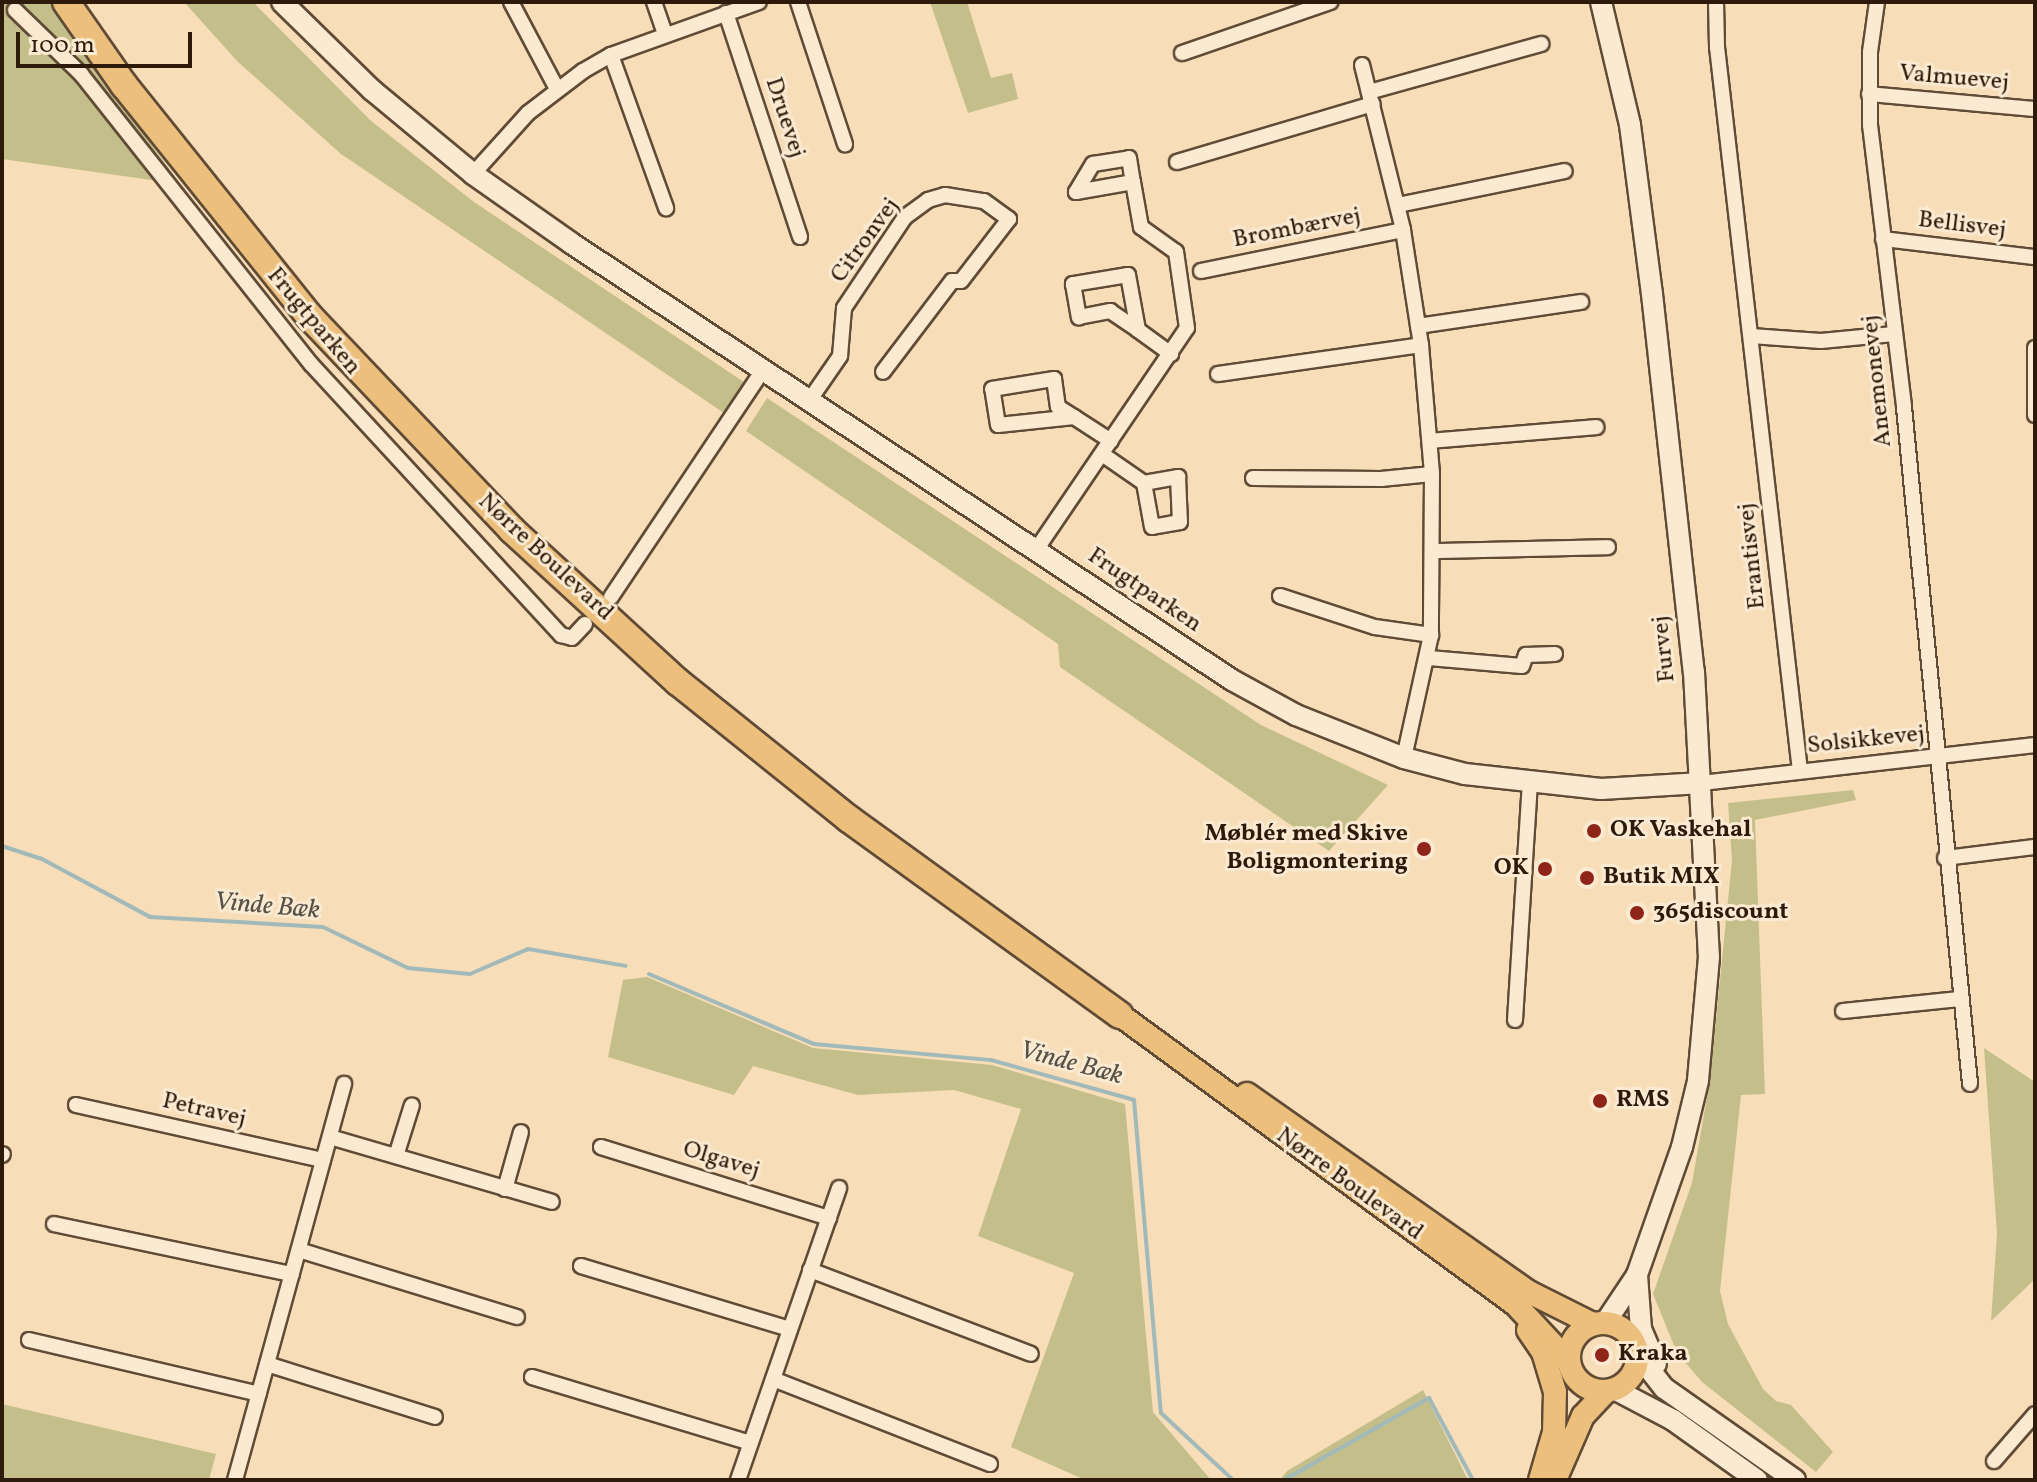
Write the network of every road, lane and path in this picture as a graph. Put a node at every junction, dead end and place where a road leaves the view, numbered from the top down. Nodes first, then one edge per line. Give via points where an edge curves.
1 (66, 2) edge
2 (282, 2) edge
3 (511, 2) edge
4 (654, 2) edge
5 (759, 2) edge
6 (798, 2) edge
7 (1330, 2) edge
8 (1601, 2) edge
9 (1716, 2) edge
10 (1877, 2) edge
11 (15, 10) dead end
12 (726, 13) junction
13 (665, 34) junction
14 (1541, 44) dead end
15 (1182, 53) dead end
16 (611, 55) junction
17 (1362, 65) dead end
18 (557, 89) junction
19 (1869, 94) junction
20 (1371, 98) junction
21 (2035, 109) edge
22 (845, 144) dead end
23 (1177, 162) dead end
24 (1565, 171) dead end
25 (473, 174) junction
26 (1133, 182) dead end
27 (1398, 205) junction
28 (666, 208) dead end
29 (1403, 230) junction
30 (800, 237) dead end
31 (1883, 239) junction
32 (2035, 257) edge
33 (1201, 271) dead end
34 (1581, 302) dead end
35 (1418, 326) junction
36 (1138, 330) junction
37 (1894, 334) junction
38 (1751, 336) junction
39 (1421, 345) junction
40 (2035, 348) edge
41 (1171, 354) junction
42 (763, 370) junction
43 (883, 372) dead end
44 (1218, 374) dead end
45 (809, 401) junction
46 (2035, 415) edge
47 (1074, 417) junction
48 (1596, 427) dead end
49 (1111, 441) junction
50 (1430, 441) junction
51 (1102, 454) junction
52 (1432, 474) junction
53 (1253, 478) dead end
54 (1144, 483) dead end
55 (1608, 547) dead end
56 (1036, 550) junction
57 (1435, 551) junction
58 (1280, 596) dead end
59 (611, 597) dead end
60 (585, 624) dead end
61 (1431, 635) junction
62 (1555, 654) dead end
63 (1429, 658) junction
64 (2035, 745) edge
65 (1936, 756) junction
66 (1404, 758) junction
67 (1800, 771) junction
68 (1530, 783) junction
69 (1702, 783) junction
70 (2034, 852) edge
71 (1945, 858) junction
72 (1959, 999) junction
73 (1843, 1011) dead end
74 (1120, 1015) junction
75 (1515, 1020) dead end
76 (344, 1084) dead end
77 (1970, 1084) dead end
78 (76, 1105) dead end
79 (412, 1105) dead end
80 (521, 1132) dead end
81 (330, 1137) junction
82 (601, 1147) dead end
83 (396, 1156) junction
84 (323, 1160) junction
85 (839, 1188) dead end
86 (505, 1189) junction
87 (552, 1202) dead end
88 (829, 1218) junction
89 (54, 1224) dead end
90 (1404, 1225) junction
91 (299, 1250) junction
92 (581, 1266) dead end
93 (810, 1270) junction
94 (292, 1274) junction
95 (1635, 1280) junction
96 (517, 1317) dead end
97 (1599, 1324) junction
98 (790, 1329) junction
99 (29, 1340) dead end
100 (1634, 1346) junction
101 (1031, 1354) dead end
102 (267, 1364) junction
103 (1571, 1368) junction
104 (532, 1377) dead end
105 (773, 1379) junction
106 (1610, 1390) junction
107 (259, 1394) junction
108 (1686, 1405) junction
109 (2035, 1414) edge
110 (435, 1417) dead end
111 (750, 1443) junction
112 (1994, 1461) dead end
113 (990, 1464) dead end
114 (235, 1480) edge
115 (738, 1480) edge
116 (1540, 1480) edge
117 (1548, 1480) edge
118 (1555, 1480) edge
119 (1757, 1480) edge
120 (1795, 1480) edge

1 - 74 highway, Nørre Boulevard via 124,85 309,316 512,530 678,682 849,819
2 - 25 street, Frugtparken via 372,90
3 - 18 street
4 - 13 street
5 - 12 street
6 - 22 street, Druevej
7 - 15 street
8 - 69 street, Furvej via 1632,141 1694,672
9 - 38 street, Erantisvej
10 - 19 street, Anemonevej
11 - 60 street, Frugtparken via 81,74 311,364 550,624 572,638
12 - 13 street
12 - 30 street, Druevej
13 - 16 street
14 - 20 street
16 - 18 street
16 - 28 street
17 - 20 street
18 - 25 street
19 - 21 street, Valmuevej
19 - 31 street, Anemonevej
20 - 23 street
20 - 27 street
24 - 27 street
25 - 42 street, Frugtparken
26 - 41 street via 1141,227 1176,252 1188,317 1184,336
27 - 29 street
29 - 33 street, Brombærvej
29 - 35 street
31 - 32 street, Bellisvej
31 - 37 street, Anemonevej
34 - 35 street
35 - 39 street
36 - 36 street via 1128,275 1073,284 1079,317 1110,311
36 - 41 street
37 - 38 street via 1821,341
37 - 65 street, Anemonevej
38 - 67 street, Erantisvej
39 - 44 street
39 - 50 street
40 - 46 street
41 - 49 street
42 - 45 street, Frugtparken
42 - 59 street
43 - 45 street, Citronvej via 952,281 961,281 1009,219 984,201 945,195 905,217 844,308 840,356
45 - 56 street, Frugtparken
47 - 47 street via 998,425 992,389 1054,379 1058,407
47 - 49 street
48 - 50 street
49 - 51 street
50 - 52 street
51 - 54 street
51 - 56 street
52 - 53 street
52 - 57 street
55 - 57 street
56 - 66 street, Frugtparken via 1232,680 1318,726
57 - 61 street
58 - 61 street via 1375,627
61 - 63 street
62 - 63 street via 1526,655 1522,666
63 - 66 street
64 - 65 street, Solsikkevej
65 - 67 street, Solsikkevej
65 - 71 street, Anemonevej
66 - 68 street, Frugtparken
67 - 69 street, Solsikkevej
68 - 69 street, Frugtparken via 1629,788
68 - 75 street
69 - 95 street, Furvej via 1709,957 1700,1066 1682,1147
70 - 71 street
71 - 72 street, Anemonevej
72 - 73 street
72 - 77 street, Anemonevej
74 - 90 main road, Nørre Boulevard
74 - 97 main road, Nørre Boulevard via 1278,1115 1529,1292
76 - 81 street
78 - 84 street, Petravej
79 - 83 street
80 - 86 street
81 - 83 street
81 - 84 street
82 - 88 street, Olgavej
83 - 86 street
84 - 91 street
85 - 88 street
86 - 87 street
88 - 93 street
89 - 94 street
90 - 103 main road, Nørre Boulevard via 1534,1319
90 - 116 main road via 1427,1250 1513,1315 1543,1352 1556,1411
91 - 94 street
91 - 96 street
92 - 98 street
93 - 98 street
93 - 101 street
94 - 102 street
95 - 97 street, Furvej
95 - 100 street, Furvej
95 - 108 street via 1645,1343
97 - 100 main road
97 - 103 main road via 1572,1343
98 - 105 street
99 - 107 street
100 - 106 main road via 1634,1370
100 - 108 street via 1653,1376
102 - 107 street
102 - 110 street
103 - 106 main road via 1586,1387
103 - 117 main road via 1571,1411
104 - 111 street
105 - 111 street
105 - 113 street
106 - 118 main road via 1583,1416
106 - 119 street via 1673,1420
107 - 114 street
108 - 120 street
109 - 112 street
111 - 115 street

